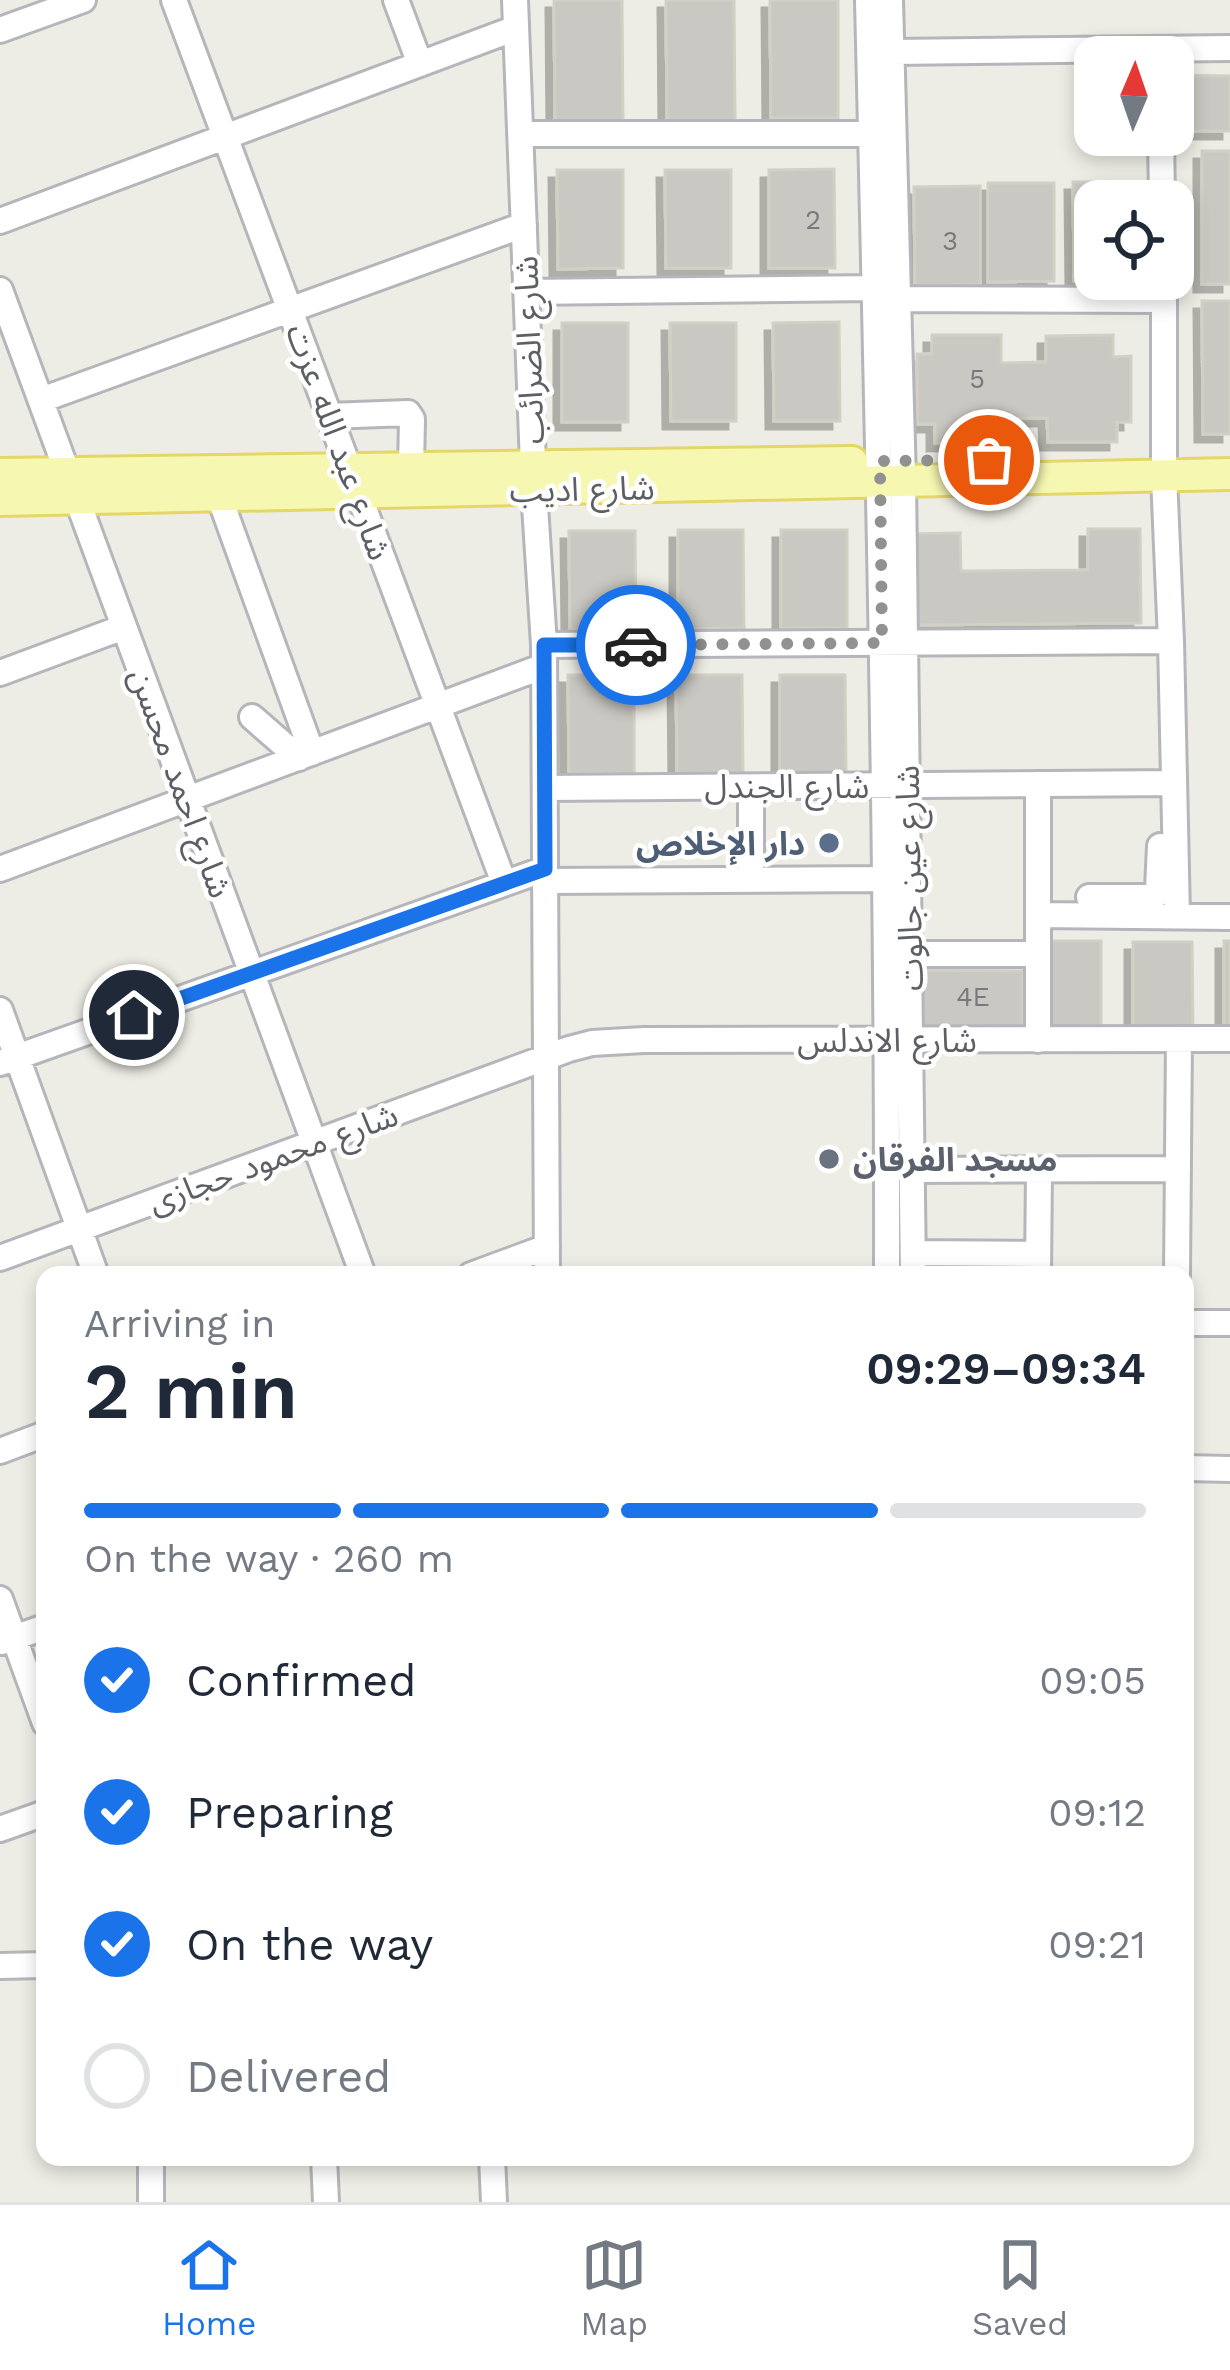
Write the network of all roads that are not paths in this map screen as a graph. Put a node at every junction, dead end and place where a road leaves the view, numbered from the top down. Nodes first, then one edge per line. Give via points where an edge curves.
1 (83, 0) edge
2 (174, 0) edge
3 (396, 0) edge
4 (515, 0) edge
5 (868, 0) edge
6 (890, 0) edge
7 (516, 28) junction
8 (0, 30) edge
9 (1230, 48) edge
10 (1194, 51) edge
11 (891, 52) junction
12 (1074, 53) edge
13 (420, 64) junction
14 (520, 134) junction
15 (871, 134) junction
16 (225, 137) junction
17 (0, 221) edge
18 (524, 225) junction
19 (0, 290) edge
20 (1074, 291) edge
21 (526, 292) junction
22 (883, 296) junction
23 (1164, 300) edge
24 (290, 310) junction
25 (40, 400) junction
26 (329, 416) junction
27 (411, 468) junction
28 (1164, 468) junction
29 (891, 471) junction
30 (1230, 474) edge
31 (0, 475) edge
32 (534, 478) junction
33 (353, 481) junction
34 (72, 486) junction
35 (219, 496) junction
36 (0, 500) edge
37 (124, 627) junction
38 (1171, 641) junction
39 (894, 643) junction
40 (544, 656) junction
41 (0, 673) edge
42 (438, 707) junction
43 (252, 717) dead end
44 (305, 756) junction
45 (1174, 783) junction
46 (1038, 784) junction
47 (895, 786) junction
48 (751, 787) junction
49 (545, 788) junction
50 (187, 799) junction
51 (1160, 845) dead end
52 (0, 868) edge
53 (545, 875) junction
54 (886, 879) junction
55 (751, 880) junction
56 (504, 883) junction
57 (1098, 903) junction
58 (1038, 915) junction
59 (1177, 916) junction
60 (1230, 917) edge
61 (1038, 953) junction
62 (910, 955) junction
63 (252, 974) junction
64 (0, 1010) edge
65 (1230, 1039) edge
66 (900, 1040) junction
67 (1038, 1040) junction
68 (1179, 1040) junction
69 (546, 1058) junction
70 (9, 1060) edge
71 (314, 1142) junction
72 (1178, 1169) junction
73 (1040, 1170) junction
74 (913, 1171) junction
75 (80, 1228) junction
76 (547, 1247) junction
77 (0, 1258) edge
78 (913, 1264) edge
79 (1038, 1264) edge
80 (93, 1266) edge
81 (360, 1266) edge
82 (495, 1266) edge
83 (547, 1266) edge
84 (887, 1266) edge
85 (1177, 1266) edge
86 (1194, 1323) edge
87 (1230, 1323) edge
88 (36, 1437) edge
89 (0, 1451) edge
90 (1194, 1468) edge
91 (1230, 1469) edge
92 (0, 1600) edge
93 (36, 1630) edge
94 (7, 1641) edge
95 (36, 1704) edge
96 (36, 1816) edge
97 (0, 1829) edge
98 (36, 1965) edge
99 (0, 1966) edge
100 (151, 2166) edge
101 (324, 2166) edge
102 (492, 2166) edge
103 (152, 2202) edge
104 (326, 2202) edge
105 (494, 2202) edge

1 - 8 street
2 - 16 street, شارع عبد الله عزت
3 - 13 street
4 - 7 street, شارع الضرائب
5 - 15 street
6 - 11 street
7 - 13 street
7 - 14 street, شارع الضرائب
9 - 10 street
11 - 12 street
11 - 22 street
13 - 16 street
14 - 15 street
14 - 18 street, شارع الضرائب
15 - 22 street
16 - 17 street
16 - 24 street, شارع عبد الله عزت
18 - 21 street, شارع الضرائب
18 - 24 street
19 - 25 street, شارع احمد محسن
20 - 22 street
21 - 22 street
21 - 32 street, شارع الضرائب
22 - 29 street, شارع عين جالوت
23 - 28 street
24 - 25 street
24 - 26 street, شارع عبد الله عزت
25 - 34 street, شارع احمد محسن
26 - 27 street via 408,413
26 - 33 street, شارع عبد الله عزت
27 - 32 main road, شارع اديب
27 - 33 main road, شارع اديب
28 - 29 main road, شارع اديب
28 - 30 main road, شارع اديب
28 - 38 street
29 - 32 main road, شارع اديب
29 - 39 street, شارع عين جالوت
31 - 34 main road, شارع اديب
32 - 33 main road, شارع اديب
32 - 40 street, شارع الضرائب
33 - 34 main road, شارع اديب
33 - 35 main road, شارع اديب
33 - 42 street, شارع عبد الله عزت
34 - 35 main road, شارع اديب
34 - 36 main road, شارع اديب
34 - 37 street, شارع احمد محسن
35 - 44 street
37 - 41 street
37 - 50 street, شارع احمد محسن
38 - 39 street
38 - 45 street
39 - 40 street
39 - 47 street, شارع عين جالوت
40 - 42 street
40 - 49 street, شارع الضرائب
42 - 44 street
42 - 56 street, شارع عبد الله عزت
43 - 44 street
44 - 50 street
45 - 46 street, شارع الجندل
45 - 59 street
46 - 47 street, شارع الجندل
46 - 58 street
47 - 48 street, شارع الجندل
47 - 54 street, شارع عين جالوت
47 - 62 street, شارع عين جالوت
48 - 49 street, شارع الجندل
48 - 55 street
49 - 53 street, شارع الضرائب
50 - 52 street
50 - 63 street, شارع احمد محسن
51 - 57 street via 1156,895
53 - 55 street
53 - 56 street
53 - 69 street, شارع الضرائب
54 - 55 street
54 - 66 street, شارع عين جالوت
56 - 63 street
57 - 58 street
57 - 59 street
58 - 61 street
59 - 60 street
61 - 62 street
61 - 67 street
62 - 66 street, شارع عين جالوت
63 - 70 street
63 - 71 street, شارع احمد محسن
64 - 70 street
65 - 68 street, شارع الاندلس
66 - 67 street, شارع الاندلس
66 - 69 street, شارع الاندلس via 613,1041
66 - 74 street, شارع عين جالوت
66 - 84 street, شارع عين جالوت
67 - 68 street, شارع الاندلس
68 - 72 street
69 - 71 street, شارع محمود حجازى
69 - 76 street, شارع الضرائب
70 - 75 street
71 - 75 street, شارع محمود حجازى
71 - 81 street, شارع احمد محسن
72 - 73 street
72 - 85 street
73 - 74 street
73 - 79 street
74 - 78 street, شارع عين جالوت
75 - 77 street, شارع محمود حجازى
75 - 80 street
76 - 82 street
76 - 83 street, شارع الضرائب
78 - 79 street
86 - 87 street
88 - 89 street
90 - 91 street
92 - 94 street
93 - 94 street
94 - 95 street
96 - 97 street
98 - 99 street
100 - 103 street
101 - 104 street
102 - 105 street

